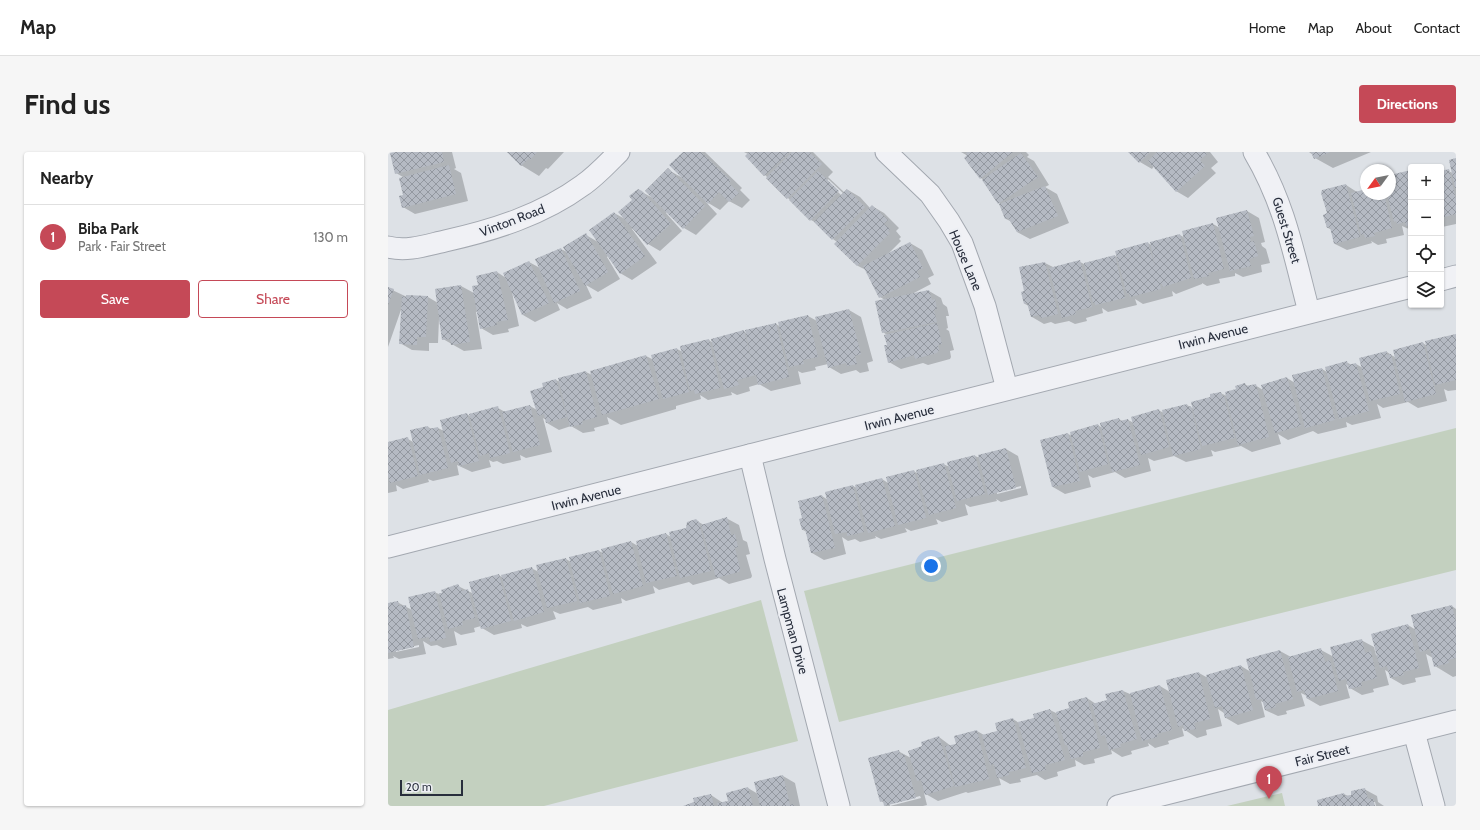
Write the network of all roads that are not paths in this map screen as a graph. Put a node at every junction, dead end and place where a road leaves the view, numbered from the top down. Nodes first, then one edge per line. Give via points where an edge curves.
1 (619, 152) edge
2 (886, 152) edge
3 (1254, 152) edge
4 (388, 247) edge
5 (1456, 276) edge
6 (1444, 279) edge
7 (1408, 288) edge
8 (1309, 312) junction
9 (1007, 389) junction
10 (750, 455) junction
11 (388, 547) edge
12 (1456, 721) edge
13 (1414, 732) junction
14 (838, 806) edge
15 (1118, 806) edge
16 (1434, 806) edge

1 - 4 street, Vinton Road via 582,186 544,209 520,219 415,248
2 - 9 street, House Lane via 930,194 962,243 985,306
3 - 8 street, Guest Street via 1270,181 1286,222
5 - 6 street
7 - 8 street, Irwin Avenue
8 - 9 street, Irwin Avenue
9 - 10 street, Irwin Avenue
10 - 11 street, Irwin Avenue
10 - 14 street, Lampman Drive
12 - 13 street, Fair Street
13 - 15 street, Fair Street
13 - 16 street

